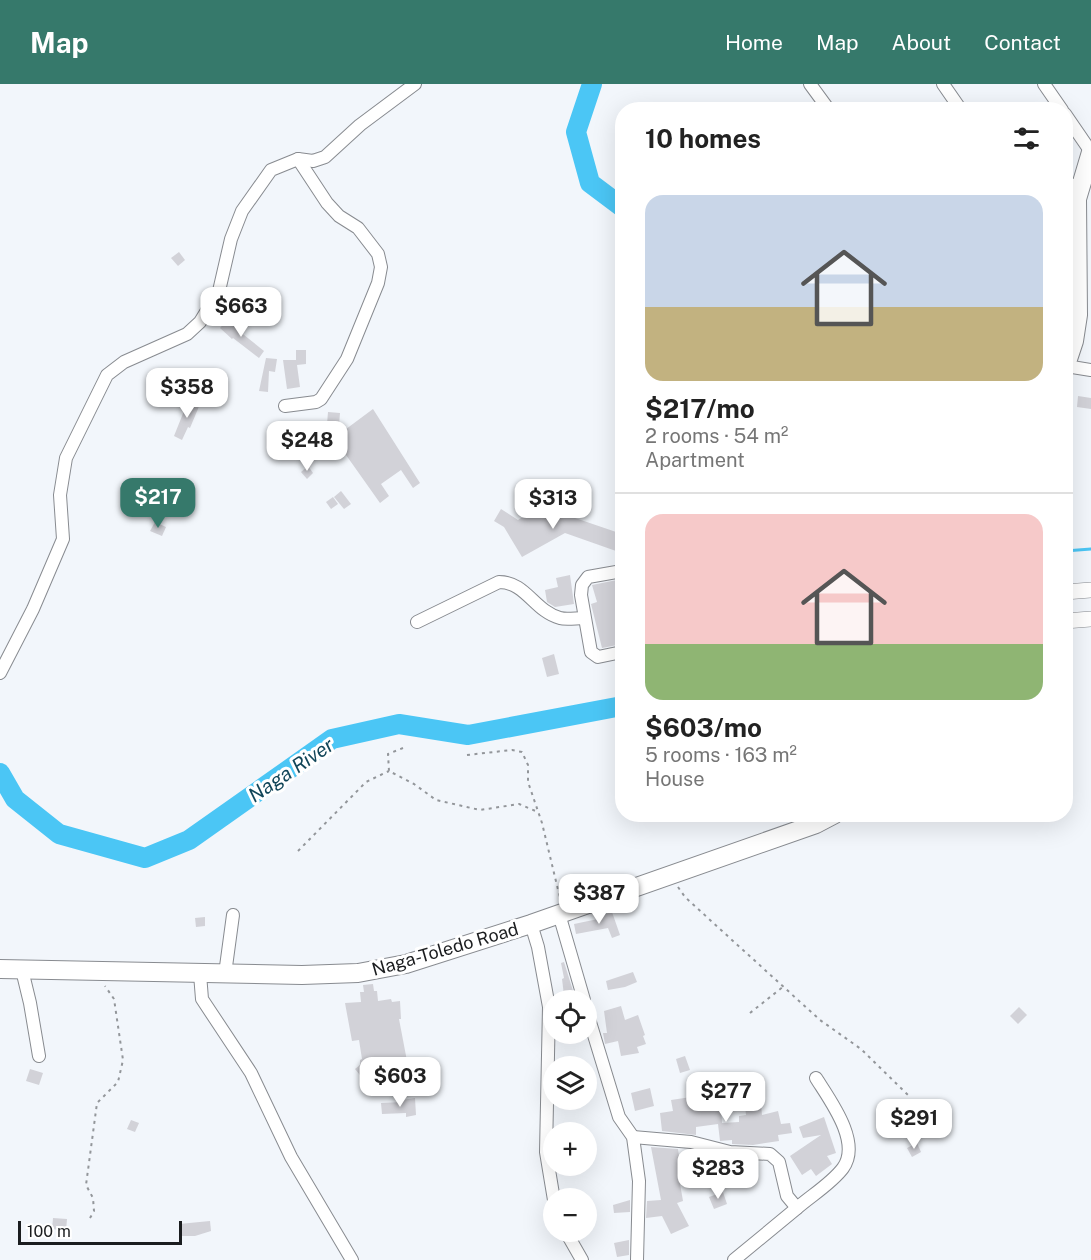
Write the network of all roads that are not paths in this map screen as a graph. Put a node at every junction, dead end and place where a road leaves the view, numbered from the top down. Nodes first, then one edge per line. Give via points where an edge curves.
1 (415, 84) edge
2 (810, 84) edge
3 (943, 84) edge
4 (1044, 84) edge
5 (823, 102) edge
6 (955, 102) edge
7 (1056, 102) edge
8 (1073, 126) edge
9 (1091, 152) edge
10 (298, 159) junction
11 (1073, 185) edge
12 (1073, 344) edge
13 (1073, 368) edge
14 (1091, 370) edge
15 (285, 406) dead end
16 (615, 572) edge
17 (1091, 590) edge
18 (1073, 591) edge
19 (584, 618) junction
20 (1091, 619) edge
21 (1073, 620) edge
22 (417, 622) dead end
23 (615, 653) edge
24 (0, 673) edge
25 (820, 822) edge
26 (562, 913) junction
27 (233, 915) dead end
28 (531, 924) junction
29 (0, 969) edge
30 (22, 970) junction
31 (200, 974) junction
32 (225, 974) junction
33 (581, 990) edge
34 (597, 1044) edge
35 (39, 1056) dead end
36 (816, 1078) dead end
37 (633, 1137) junction
38 (552, 1188) edge
39 (797, 1208) junction
40 (572, 1242) edge
41 (352, 1260) edge
42 (582, 1260) edge
43 (637, 1260) edge
44 (734, 1260) edge

1 - 10 street via 325,157 313,161
2 - 5 street
3 - 6 street
4 - 7 street
8 - 9 street
9 - 11 highway
10 - 15 street via 327,203 358,228 378,254 381,267 378,284 347,359 321,399
10 - 24 street via 272,170 242,212 231,239 219,291 200,322 187,334 124,362 107,375 66,458 60,495 63,539
11 - 12 highway via 1077,199 1078,315
13 - 14 street
16 - 19 street via 588,577 582,585
17 - 18 main road
19 - 22 street via 561,619 541,609 522,589 510,582 499,582
19 - 23 street via 591,652 597,657
20 - 21 main road
25 - 26 highway, Naga-Toledo Road
26 - 28 highway, Naga-Toledo Road
26 - 33 street
27 - 32 street
28 - 32 highway, Naga-Toledo Road via 406,964 358,973
28 - 38 street via 549,1006 546,1152
29 - 30 highway, Naga-Toledo Road
30 - 31 highway, Naga-Toledo Road
30 - 35 street
31 - 32 highway, Naga-Toledo Road
31 - 41 street via 202,999 251,1073 291,1156
34 - 37 street via 620,1117
36 - 39 street via 845,1126 848,1152 844,1166
37 - 39 street via 770,1154 779,1162 787,1196
37 - 43 street via 639,1181
39 - 44 street
40 - 42 street

